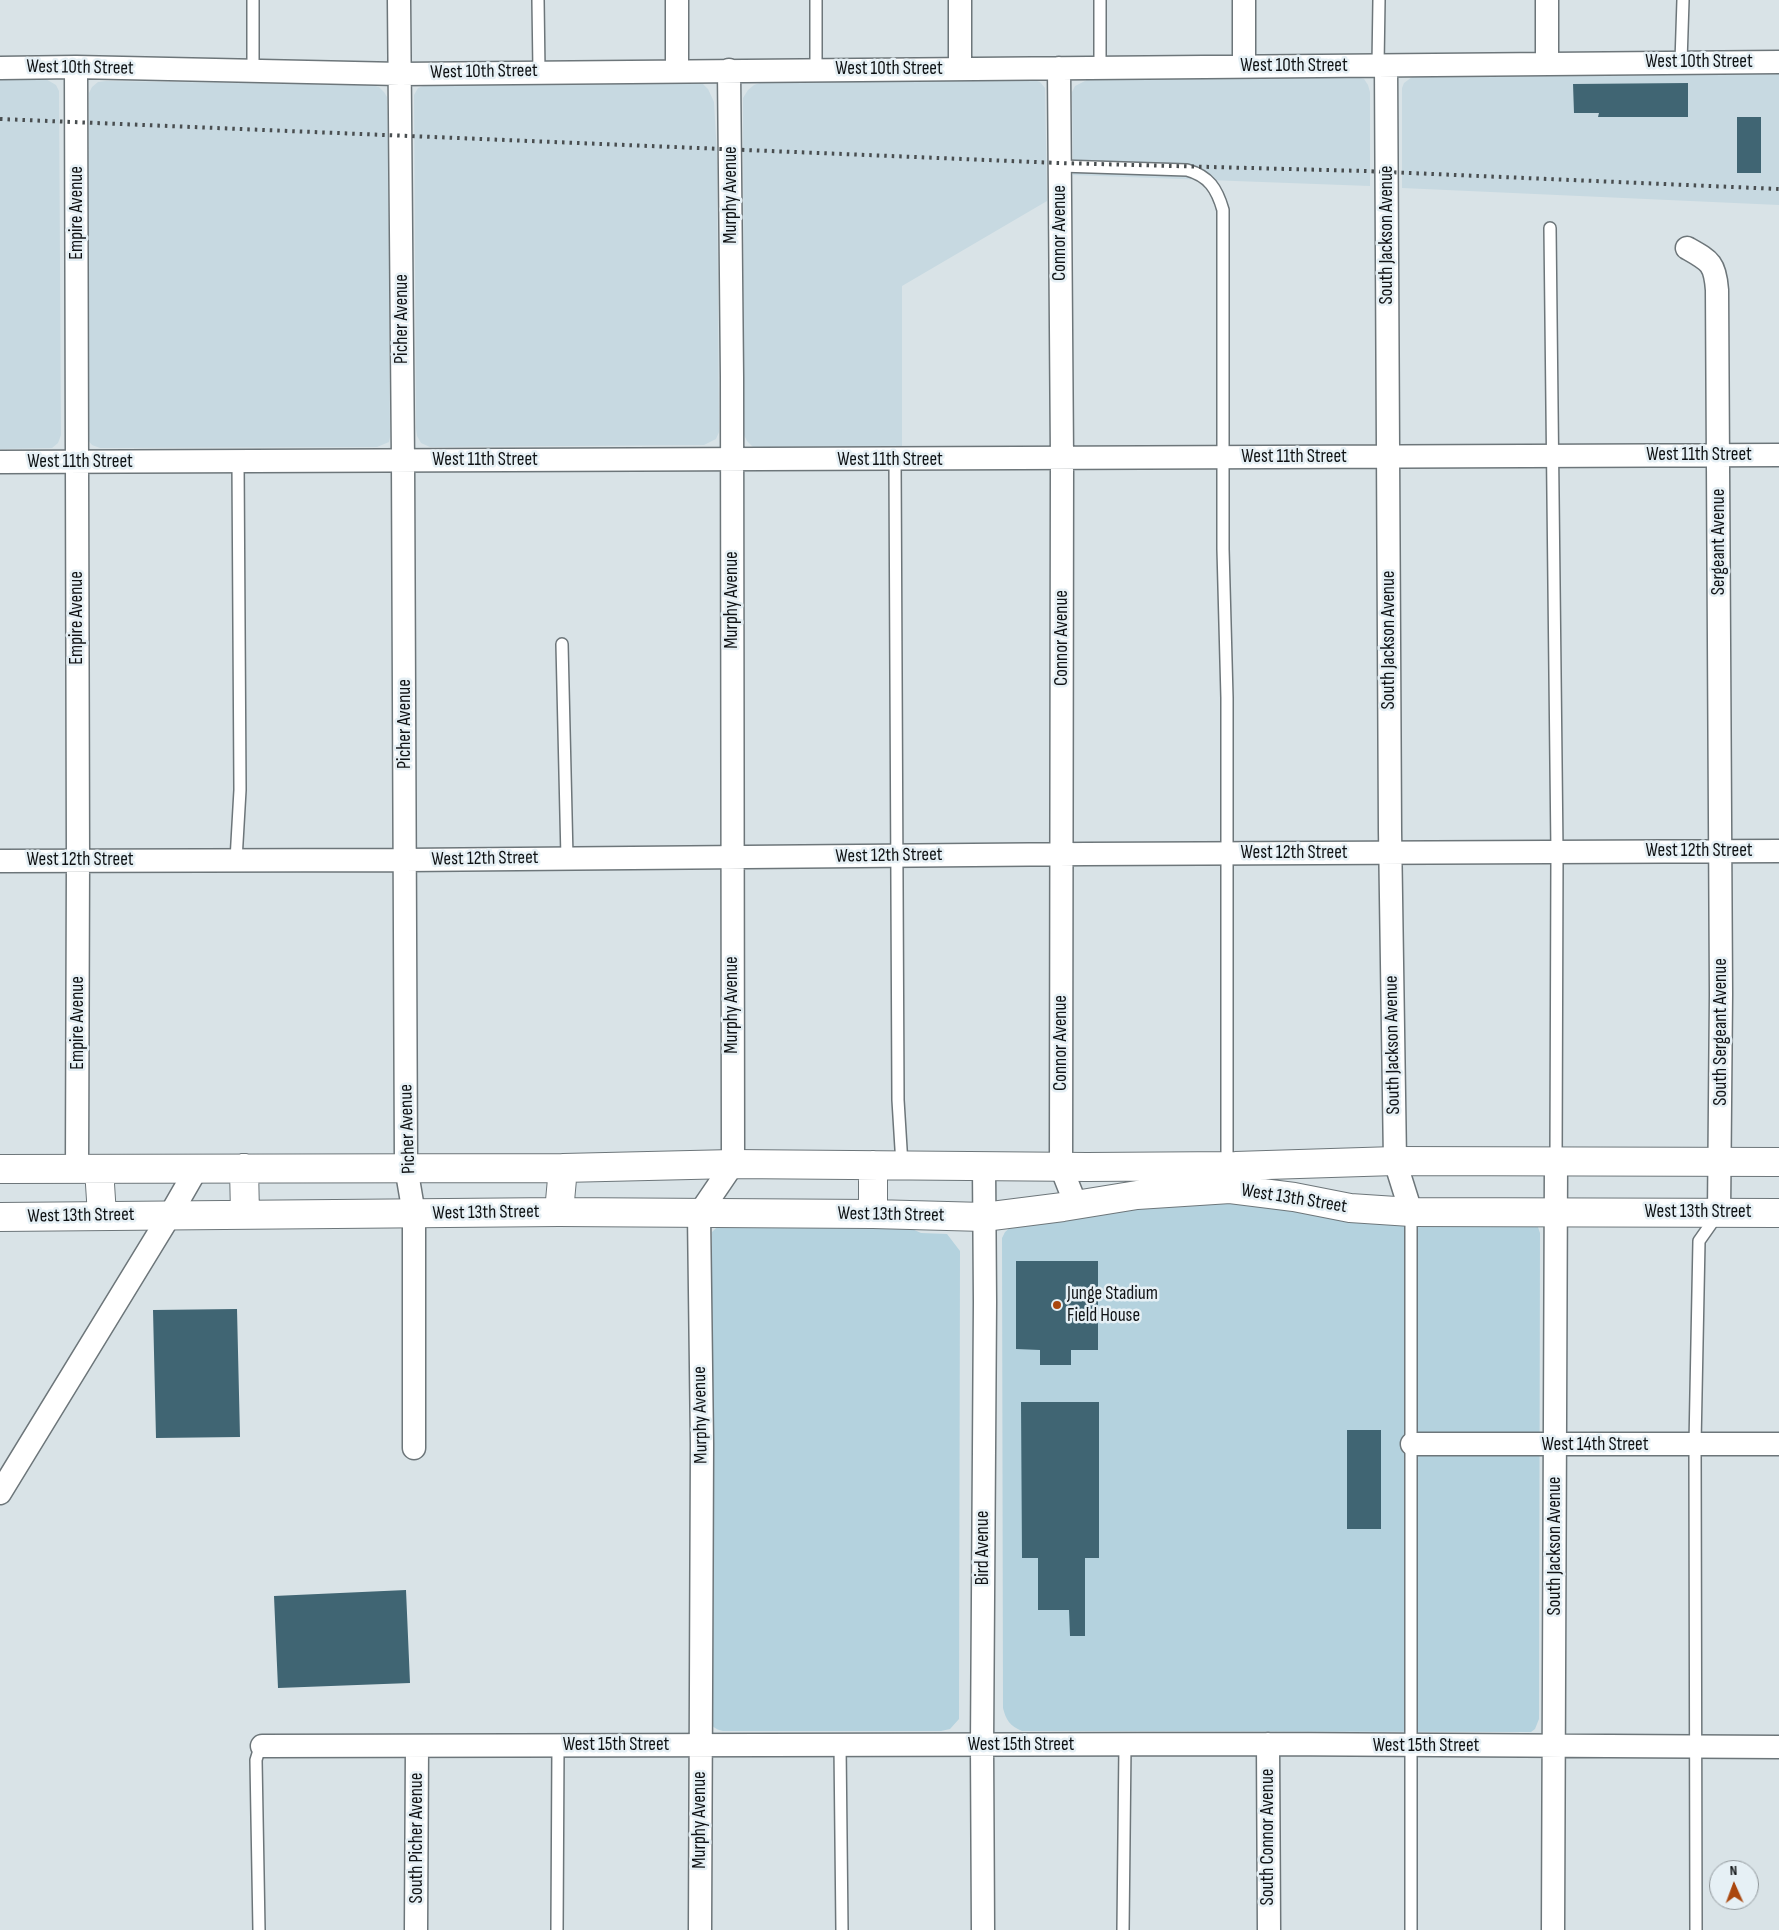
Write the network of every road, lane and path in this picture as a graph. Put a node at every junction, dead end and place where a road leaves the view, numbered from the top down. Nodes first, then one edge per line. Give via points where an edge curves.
1 (253, 0) edge
2 (399, 0) edge
3 (538, 0) edge
4 (677, 0) edge
5 (816, 0) edge
6 (960, 0) edge
7 (1100, 0) edge
8 (1244, 0) edge
9 (1379, 0) edge
10 (1547, 0) edge
11 (1683, 0) edge
12 (1681, 62) junction
13 (1779, 62) edge
14 (1547, 63) junction
15 (1244, 66) junction
16 (1382, 66) junction
17 (76, 67) junction
18 (0, 68) edge
19 (1059, 68) junction
20 (1100, 68) junction
21 (960, 69) junction
22 (677, 70) junction
23 (729, 70) junction
24 (816, 70) junction
25 (538, 71) junction
26 (253, 72) junction
27 (400, 74) junction
28 (1060, 166) junction
29 (1550, 228) dead end
30 (1687, 248) dead end
31 (1719, 455) junction
32 (1779, 455) edge
33 (1553, 456) junction
34 (1222, 457) junction
35 (1388, 457) junction
36 (1062, 458) junction
37 (403, 460) junction
38 (732, 460) junction
39 (895, 460) junction
40 (238, 461) junction
41 (0, 462) edge
42 (77, 462) junction
43 (562, 644) dead end
44 (1720, 851) junction
45 (1779, 851) edge
46 (1557, 852) junction
47 (1227, 853) junction
48 (1390, 853) junction
49 (1061, 854) junction
50 (732, 856) junction
51 (897, 856) junction
52 (567, 858) junction
53 (78, 860) junction
54 (236, 860) junction
55 (405, 860) junction
56 (0, 861) edge
57 (1395, 1161) junction
58 (1556, 1162) junction
59 (1779, 1162) edge
60 (1720, 1163) junction
61 (733, 1164) junction
62 (873, 1165) junction
63 (902, 1165) junction
64 (984, 1166) junction
65 (1227, 1166) junction
66 (406, 1167) junction
67 (1062, 1167) junction
68 (197, 1168) junction
69 (244, 1168) junction
70 (563, 1168) junction
71 (0, 1169) edge
72 (88, 1169) junction
73 (1076, 1205) junction
74 (559, 1212) junction
75 (1411, 1212) junction
76 (1555, 1212) junction
77 (1779, 1212) edge
78 (1719, 1213) junction
79 (245, 1214) junction
80 (414, 1214) junction
81 (699, 1214) junction
82 (873, 1214) junction
83 (102, 1215) junction
84 (170, 1215) junction
85 (0, 1217) edge
86 (984, 1217) junction
87 (1412, 1444) junction
88 (1695, 1444) junction
89 (1779, 1444) edge
90 (1555, 1445) junction
91 (414, 1448) dead end
92 (0, 1493) edge
93 (1268, 1744) junction
94 (558, 1745) junction
95 (700, 1745) junction
96 (840, 1745) junction
97 (982, 1745) junction
98 (1125, 1745) junction
99 (262, 1746) joint
100 (418, 1746) junction
101 (1412, 1746) junction
102 (1554, 1746) junction
103 (1696, 1746) junction
104 (1779, 1747) edge
105 (259, 1930) edge
106 (416, 1930) edge
107 (557, 1930) edge
108 (700, 1930) edge
109 (842, 1930) edge
110 (983, 1930) edge
111 (1123, 1930) edge
112 (1269, 1930) edge
113 (1411, 1930) edge
114 (1554, 1930) edge
115 (1696, 1930) edge

1 - 26 lane
2 - 27 street, Picher Avenue
3 - 25 lane
4 - 22 street
5 - 24 lane
6 - 21 street
7 - 20 lane
8 - 15 street
9 - 16 lane
10 - 14 street
11 - 12 lane
12 - 13 street, West 10th Street
12 - 14 street, West 10th Street
14 - 16 street, West 10th Street
15 - 16 street, West 10th Street
15 - 20 street, West 10th Street
16 - 35 street, South Jackson Avenue
17 - 18 street, West 10th Street
17 - 26 street, West 10th Street
17 - 42 street, Empire Avenue
19 - 20 street, West 10th Street
19 - 21 street, West 10th Street
19 - 28 street, Connor Avenue
21 - 24 street, West 10th Street
22 - 23 street, West 10th Street
22 - 25 street, West 10th Street
23 - 24 street, West 10th Street
23 - 38 street, Murphy Avenue
25 - 27 street, West 10th Street
26 - 27 street, West 10th Street
27 - 37 street, Picher Avenue
28 - 34 lane via 1187,170 1200,173 1220,197 1224,223
28 - 36 street, Connor Avenue
29 - 33 lane
30 - 31 street, Sergeant Avenue via 1711,263 1716,273
31 - 32 street, West 11th Street
31 - 33 street, West 11th Street
31 - 44 street, Sergeant Avenue
33 - 35 street, West 11th Street
33 - 46 lane
34 - 35 street, West 11th Street
34 - 36 street, West 11th Street
34 - 47 lane
35 - 48 street, South Jackson Avenue
36 - 39 street, West 11th Street
36 - 49 street, Connor Avenue
37 - 38 street, West 11th Street
37 - 40 street, West 11th Street
37 - 55 street, Picher Avenue
38 - 39 street, West 11th Street
38 - 50 street, Murphy Avenue
39 - 51 lane
40 - 42 street, West 11th Street
40 - 54 lane via 240,790
41 - 42 street, West 11th Street
42 - 53 street, Empire Avenue
43 - 52 lane
44 - 45 street, West 12th Street
44 - 46 street, West 12th Street
44 - 60 street, South Sergeant Avenue
46 - 48 street, West 12th Street
46 - 58 lane
47 - 48 street, West 12th Street
47 - 49 street, West 12th Street
47 - 65 lane
48 - 57 street, South Jackson Avenue
49 - 51 street, West 12th Street
49 - 67 street, Connor Avenue
50 - 51 street, West 12th Street
50 - 52 street, West 12th Street
50 - 61 street, Murphy Avenue
51 - 63 lane via 898,1100
52 - 55 street, West 12th Street
53 - 54 street, West 12th Street
53 - 56 street, West 12th Street
53 - 72 street, Empire Avenue
54 - 55 street, West 12th Street
55 - 66 street, Picher Avenue
57 - 58 street, West 13th Street
57 - 65 street, West 13th Street
57 - 75 street, South Jackson Avenue
58 - 60 street, West 13th Street
58 - 76 street, South Jackson Avenue
59 - 60 street, West 13th Street
60 - 78 street, South Sergeant Avenue
61 - 62 street, West 13th Street
61 - 70 street, West 13th Street
61 - 81 street
62 - 63 street, West 13th Street
62 - 82 street
63 - 64 street, West 13th Street
64 - 67 street, West 13th Street
64 - 86 street, Bird Avenue
65 - 67 street, West 13th Street
66 - 69 street, West 13th Street
66 - 70 street, West 13th Street
66 - 80 street, Picher Avenue
67 - 73 street, Connor Avenue
68 - 69 street, West 13th Street
68 - 72 street, West 13th Street
68 - 84 street
69 - 79 street
70 - 74 street
71 - 72 street, West 13th Street
72 - 83 street
73 - 75 street, West 13th Street via 1137,1196 1230,1189 1350,1208
73 - 86 street, West 13th Street
74 - 80 street, West 13th Street
74 - 81 street, West 13th Street
75 - 76 street, West 13th Street
75 - 87 lane
76 - 78 street, West 13th Street
76 - 90 street, South Jackson Avenue
77 - 78 street, West 13th Street
78 - 88 lane via 1700,1241
79 - 80 street, West 13th Street
79 - 84 street, West 13th Street
80 - 91 street, Picher Avenue
81 - 82 street, West 13th Street
81 - 95 street, Murphy Avenue via 702,1444
82 - 86 street, West 13th Street
83 - 84 street, West 13th Street
83 - 85 street, West 13th Street
84 - 92 street
86 - 97 street, Bird Avenue
87 - 90 street, West 14th Street
87 - 101 lane
88 - 89 street, West 14th Street
88 - 90 street, West 14th Street
88 - 103 lane
90 - 102 street, South Jackson Avenue
93 - 98 street, West 15th Street
93 - 101 street, West 15th Street
93 - 112 street, South Connor Avenue
94 - 95 street, West 15th Street
94 - 100 street, West 15th Street
94 - 107 lane
95 - 96 street, West 15th Street
95 - 108 street, Murphy Avenue
96 - 97 street, West 15th Street
96 - 109 lane
97 - 98 street, West 15th Street
97 - 110 street, Bird Avenue
98 - 111 lane
99 - 100 street, West 15th Street
99 - 105 lane via 256,1760
100 - 106 street, South Picher Avenue
101 - 102 street, West 15th Street
101 - 113 lane
102 - 103 street, West 15th Street
102 - 114 street, South Jackson Avenue
103 - 104 street, West 15th Street
103 - 115 lane

